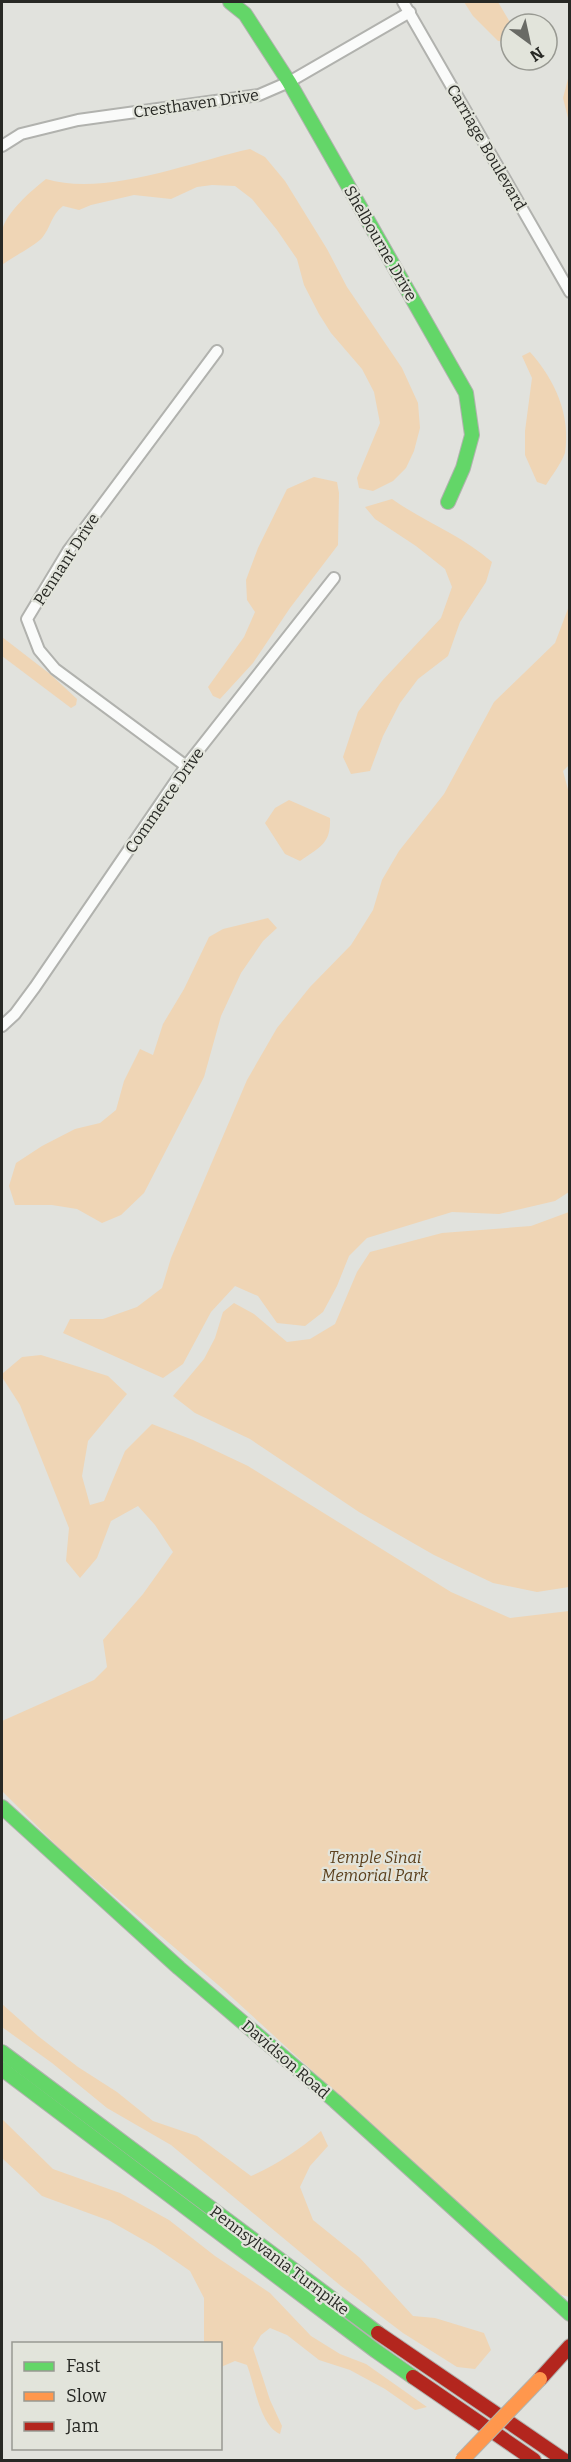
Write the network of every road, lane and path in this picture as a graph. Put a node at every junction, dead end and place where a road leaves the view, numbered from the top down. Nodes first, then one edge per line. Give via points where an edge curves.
1 (230, 2) edge
2 (403, 2) edge
3 (410, 12) junction
4 (289, 82) junction
5 (2, 146) edge
6 (570, 292) edge
7 (217, 351) dead end
8 (448, 502) dead end
9 (334, 578) dead end
10 (186, 766) junction
11 (2, 1026) edge
12 (2, 1807) edge
13 (2, 2052) edge
14 (2, 2069) edge
15 (570, 2314) edge
16 (570, 2346) edge
17 (462, 2460) edge
18 (534, 2460) edge
19 (564, 2460) edge

1 - 4 main road, Shelbourne Drive via 245,14
2 - 3 street, Carriage Boulevard
3 - 4 street, Cresthaven Drive
3 - 6 street, Carriage Boulevard
4 - 5 street, Cresthaven Drive via 259,95 78,120 21,134
4 - 8 main road, Shelbourne Drive via 466,393 472,435
7 - 10 street, Pennant Drive via 68,551 27,619 39,650 55,669
9 - 10 street, Commerce Drive
10 - 11 street, Commerce Drive via 35,987
12 - 15 main road, Davidson Road
13 - 19 main road, Pennsylvania Turnpike via 388,2340
14 - 18 main road, Pennsylvania Turnpike via 376,2351
16 - 17 main road, bridge

